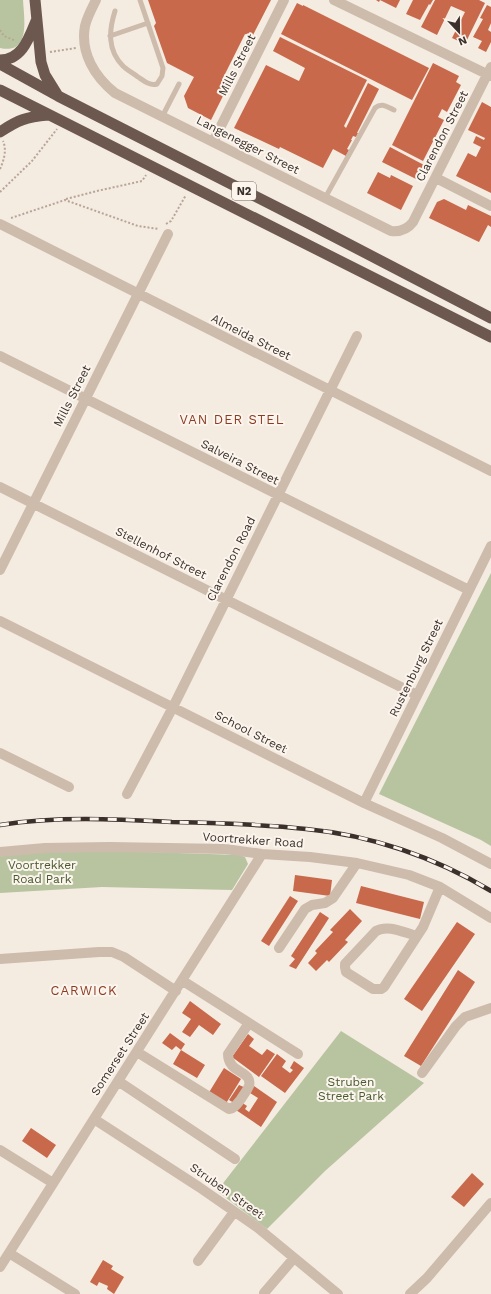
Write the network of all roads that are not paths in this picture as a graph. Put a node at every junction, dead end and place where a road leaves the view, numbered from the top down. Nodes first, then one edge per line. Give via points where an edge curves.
1 (35, 0) edge
2 (96, 0) edge
3 (140, 0) edge
4 (284, 0) edge
5 (334, 0) edge
6 (115, 11) dead end
7 (36, 20) junction
8 (148, 23) junction
9 (110, 36) junction
10 (0, 60) edge
11 (0, 64) edge
12 (490, 73) edge
13 (179, 84) dead end
14 (0, 90) edge
15 (58, 96) junction
16 (394, 110) dead end
17 (48, 114) junction
18 (162, 117) junction
19 (1, 136) edge
20 (213, 142) junction
21 (436, 178) junction
22 (325, 198) junction
23 (491, 206) edge
24 (416, 216) joint
25 (3, 221) edge
26 (164, 232) road end
27 (138, 294) junction
28 (491, 318) edge
29 (357, 336) dead end
30 (491, 337) edge
31 (0, 356) edge
32 (330, 391) junction
33 (86, 399) junction
34 (491, 471) edge
35 (0, 486) edge
36 (278, 495) junction
37 (33, 503) junction
38 (491, 546) edge
39 (0, 570) edge
40 (469, 590) junction
41 (226, 600) junction
42 (0, 621) edge
43 (417, 695) junction
44 (173, 707) junction
45 (0, 753) edge
46 (70, 787) dead end
47 (127, 794) dead end
48 (364, 803) junction
49 (0, 852) edge
50 (262, 854) junction
51 (357, 863) junction
52 (491, 864) edge
53 (440, 887) junction
54 (491, 918) edge
55 (417, 936) junction
56 (279, 948) dead end
57 (0, 959) edge
58 (183, 981) junction
59 (176, 991) junction
60 (491, 1008) edge
61 (250, 1023) junction
62 (137, 1052) junction
63 (298, 1054) dead end
64 (422, 1073) dead end
65 (118, 1081) junction
66 (94, 1119) junction
67 (0, 1150) edge
68 (235, 1158) dead end
69 (53, 1183) junction
70 (491, 1203) edge
71 (234, 1212) junction
72 (9, 1253) junction
73 (294, 1258) junction
74 (198, 1261) dead end
75 (0, 1267) edge
76 (264, 1293) edge
77 (75, 1294) edge
78 (338, 1294) edge
79 (410, 1294) edge

1 - 7 highway
2 - 18 street, Langenegger Street via 85,25 88,60 95,72 115,93
3 - 8 lane
4 - 20 street, Mills Street
5 - 12 street
6 - 9 lane via 110,25
7 - 10 highway via 27,43 16,55 7,60
7 - 15 highway via 45,75
8 - 9 lane
8 - 9 lane via 163,68 157,84 152,85 124,67 115,55
11 - 15 highway, N2
12 - 21 street, Clarendon Street
13 - 18 lane
14 - 17 highway, N2
15 - 28 highway, N2
16 - 22 lane via 382,104 375,108
17 - 19 highway via 21,119
17 - 30 highway, N2
18 - 20 street, Langenegger Street
20 - 22 street, Langenegger Street
21 - 23 street
21 - 24 street, Clarendon Street
22 - 24 street, Langenegger Street via 391,231 406,229
25 - 27 street, Almeida Street
26 - 27 street, Mills Street
27 - 32 street, Almeida Street
27 - 33 street, Mills Street
29 - 32 street, Clarendon Road
31 - 33 street, Salveira Street
32 - 34 street, Almeida Street
32 - 36 street, Clarendon Road
33 - 36 street, Salveira Street
33 - 37 street, Mills Street
35 - 37 street, Stellenhof Street
36 - 40 street, Salveira Street
36 - 41 street, Clarendon Road
37 - 39 street, Mills Street
37 - 41 street, Stellenhof Street
38 - 40 street, Rustenburg Street
40 - 43 street, Rustenburg Street
41 - 43 street, Stellenhof Street
41 - 44 street, Clarendon Road
42 - 44 street, School Street
43 - 48 street, Rustenburg Street
44 - 47 street, Clarendon Road
44 - 48 street, School Street
45 - 46 street
48 - 52 street, School Street via 442,838
49 - 50 street, Voortrekker Road via 110,847 225,849
50 - 51 street, Voortrekker Road
50 - 58 street, Somerset Street
51 - 53 street, Voortrekker Road
51 - 56 street via 333,898 305,909
53 - 54 street, Voortrekker Road
53 - 55 street
55 - 55 street via 384,987 374,989 346,972 345,964 376,931 390,928
57 - 59 street via 112,952
58 - 59 street, Somerset Street
58 - 61 street
59 - 62 street, Somerset Street
60 - 64 street via 465,1017
61 - 62 street via 228,1054 232,1066 247,1076 249,1083 247,1090 232,1109
61 - 63 street
62 - 65 street, Somerset Street
65 - 66 street, Somerset Street
65 - 68 street
66 - 69 street, Somerset Street
66 - 71 street, Struben Street
67 - 69 street
69 - 72 street, Somerset Street
70 - 79 street via 427,1278
71 - 73 street, Struben Street
71 - 74 street
72 - 75 street, Somerset Street
72 - 77 street
73 - 76 street
73 - 78 street, Struben Street

